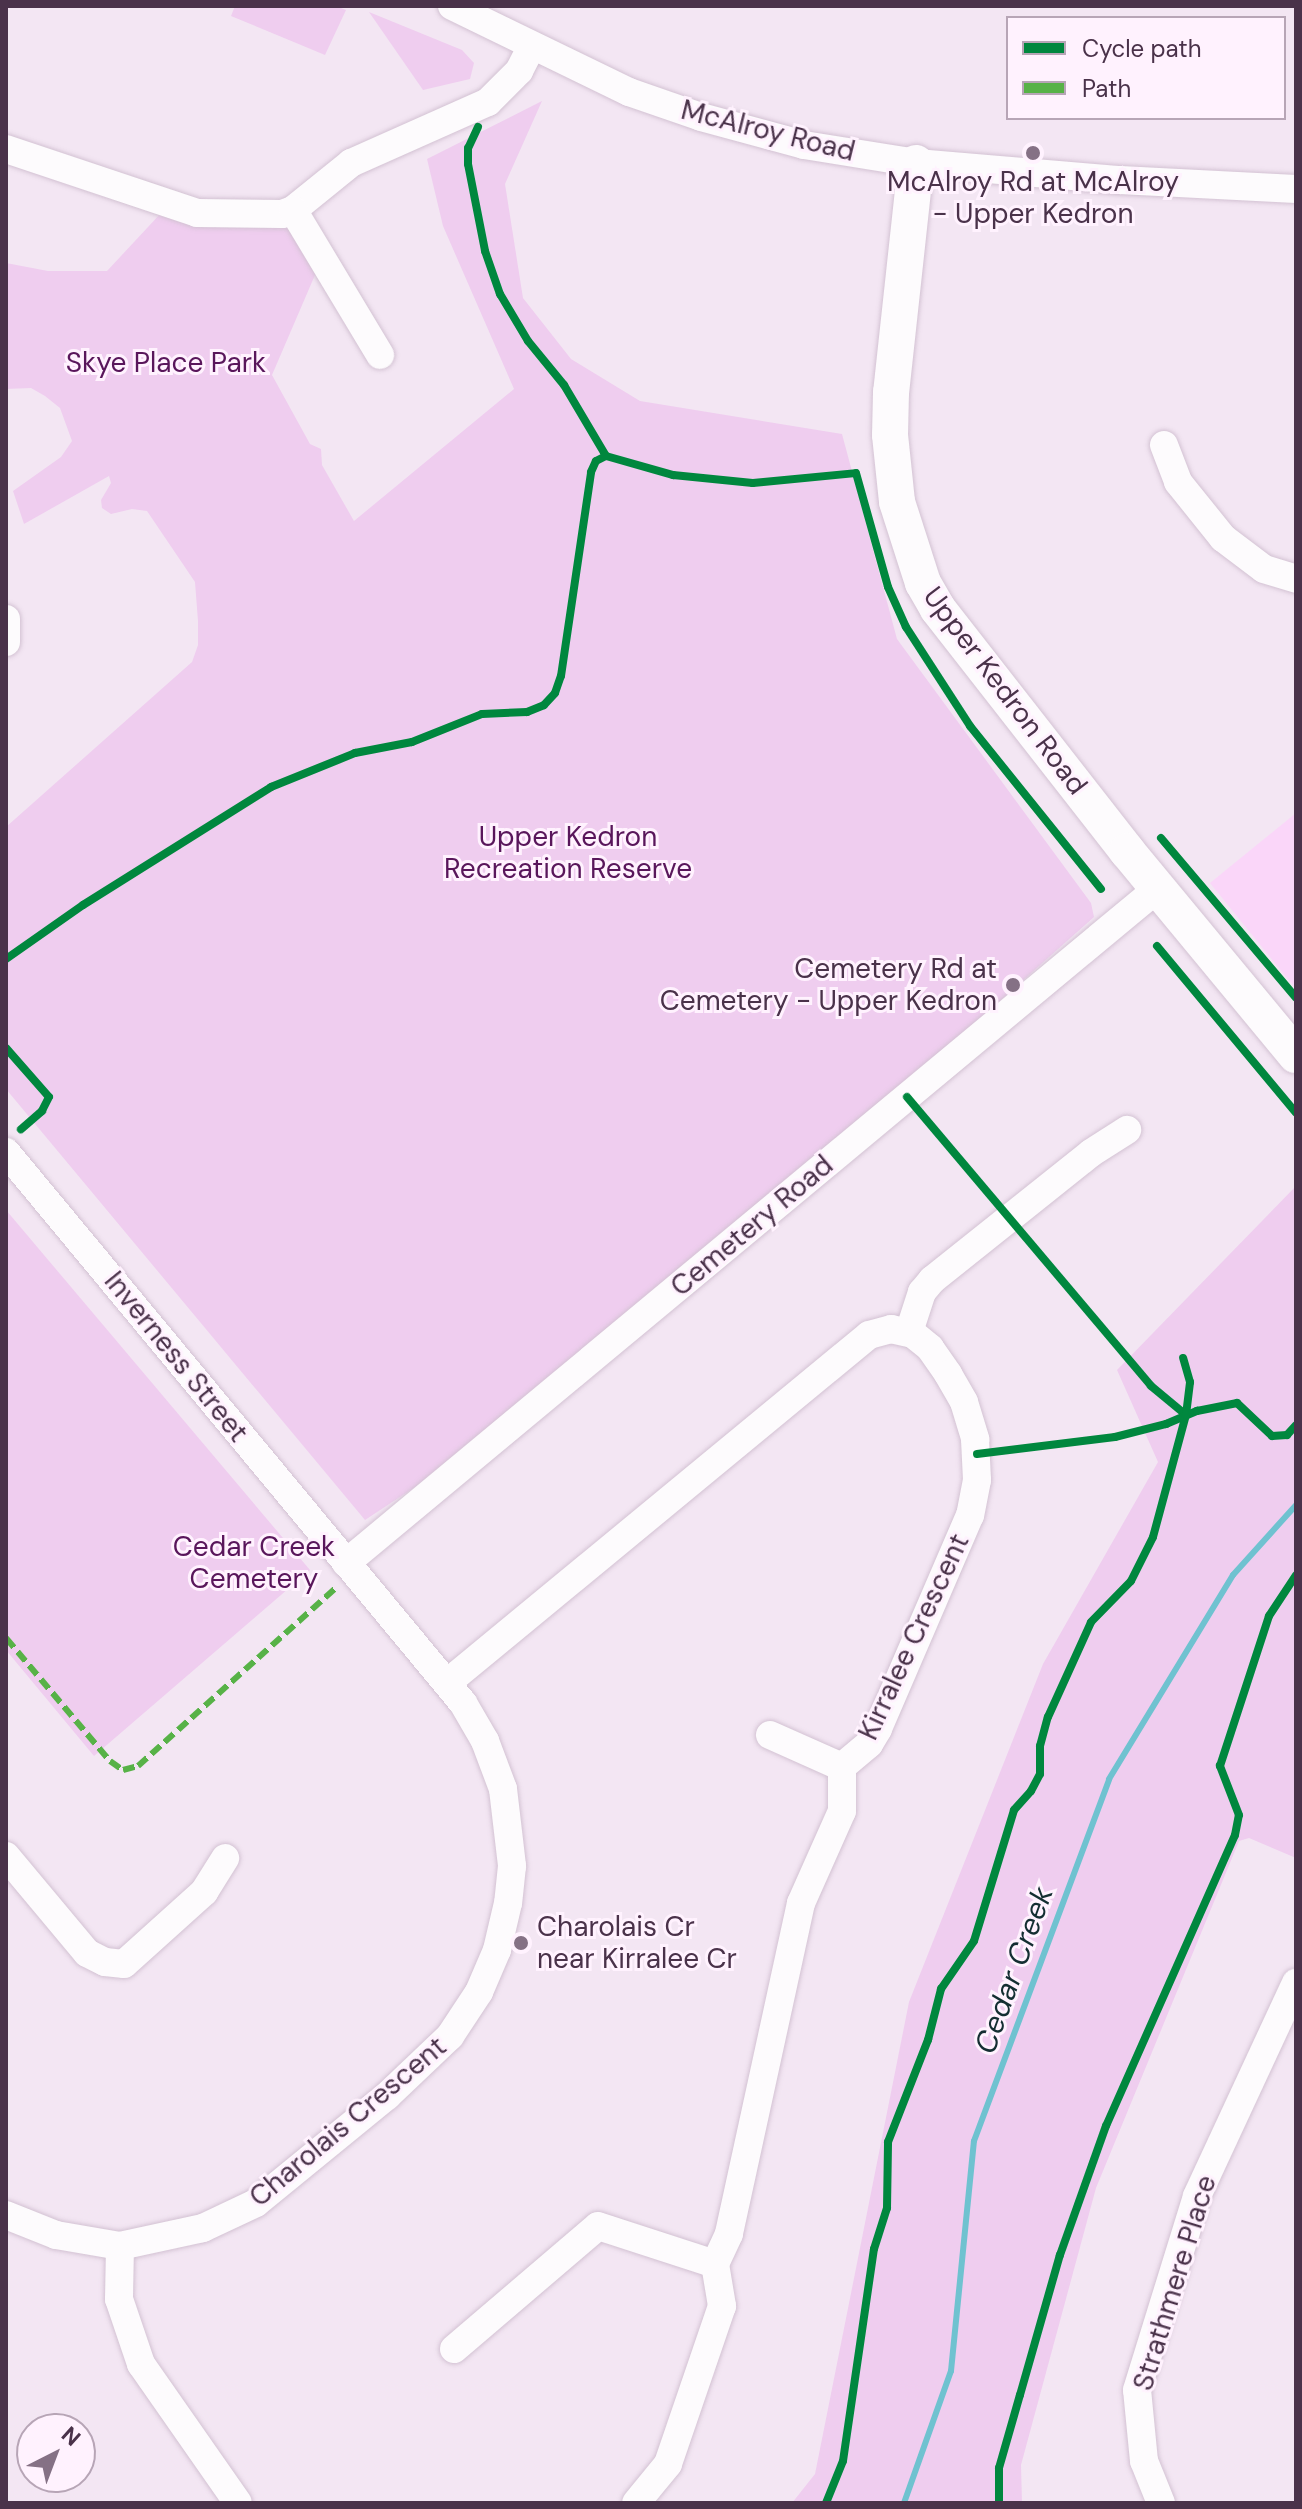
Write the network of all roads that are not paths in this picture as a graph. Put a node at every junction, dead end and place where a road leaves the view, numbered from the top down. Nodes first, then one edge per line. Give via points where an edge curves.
1 (452, 6) edge
2 (532, 46) junction
3 (6, 149) edge
4 (916, 163) junction
5 (1296, 189) edge
6 (293, 210) junction
7 (380, 355) dead end
8 (1164, 445) dead end
9 (1296, 579) edge
10 (6, 619) edge
11 (6, 642) edge
12 (1157, 889) junction
13 (1296, 1055) edge
14 (1127, 1130) dead end
15 (6, 1152) edge
16 (909, 1332) junction
17 (346, 1563) junction
18 (447, 1683) junction
19 (770, 1735) dead end
20 (842, 1767) junction
21 (6, 1856) edge
22 (225, 1858) dead end
23 (1296, 1983) edge
24 (6, 2215) edge
25 (120, 2246) junction
26 (715, 2264) junction
27 (454, 2349) dead end
28 (226, 2499) edge
29 (636, 2503) edge
30 (1161, 2503) edge

1 - 2 street, McAlroy Road
2 - 4 street, McAlroy Road via 616,86 701,117 804,145
2 - 6 street via 519,71 488,102 351,163
3 - 6 street via 197,213
4 - 5 street, McAlroy Road
4 - 12 main road, Upper Kedron Road via 891,392 897,502 909,545 938,609
6 - 7 street
8 - 9 street via 1178,482 1223,538 1264,569
10 - 11 street
12 - 13 main road, Upper Kedron Road
12 - 17 street, Cemetery Road
14 - 16 street via 932,1280 922,1292
15 - 17 street, Inverness Street
16 - 18 street via 882,1330 864,1338
16 - 20 street, Kirralee Crescent via 930,1348 964,1402 975,1439 977,1487 957,1548 878,1729
17 - 18 street, Charolais Crescent
18 - 25 street, Charolais Crescent via 492,1757 511,1838 505,1921 479,1992 431,2058 256,2203 203,2228
19 - 20 street
20 - 26 street, Kirralee Crescent via 842,1811 801,1903 729,2234
21 - 22 street via 87,1953 124,1964 204,1892
23 - 30 street, Strathmere Place via 1197,2196 1137,2390 1144,2461
24 - 25 street, Charolais Crescent via 56,2235
25 - 28 street via 119,2299 141,2364
26 - 27 street via 598,2226
26 - 29 street via 722,2306 668,2464

